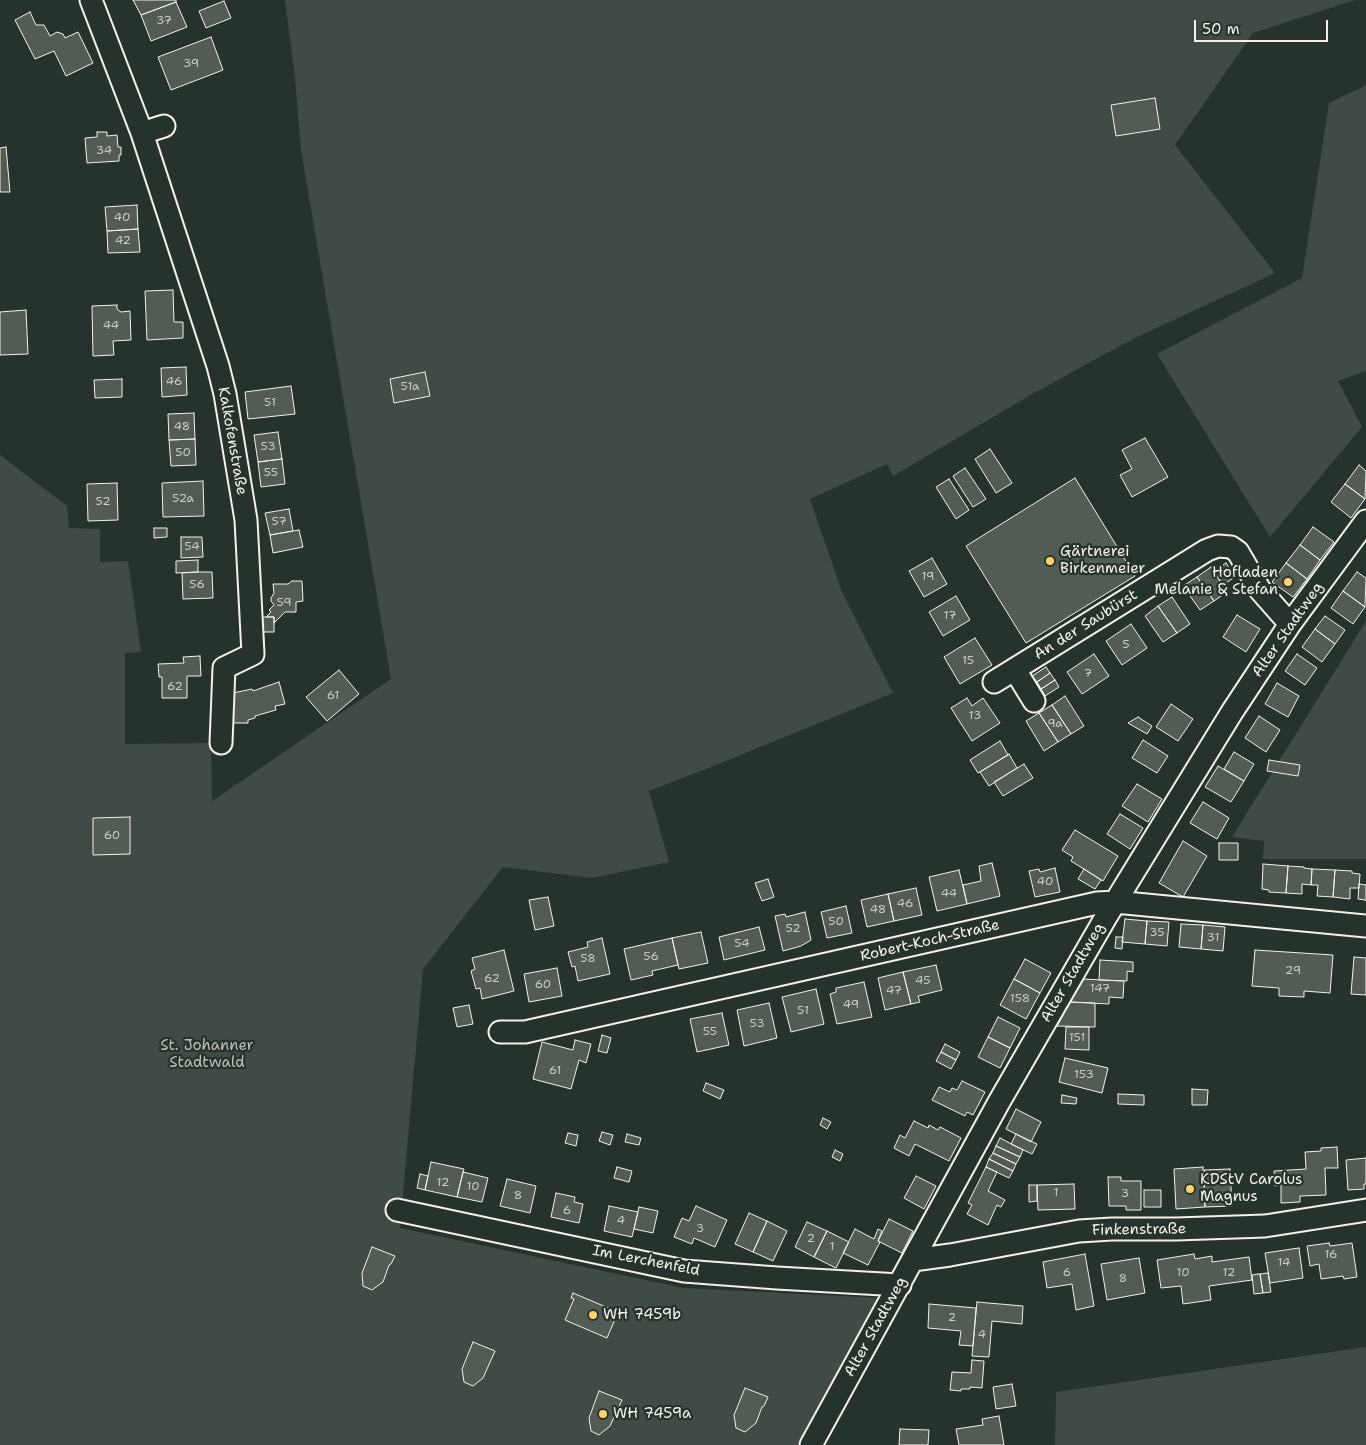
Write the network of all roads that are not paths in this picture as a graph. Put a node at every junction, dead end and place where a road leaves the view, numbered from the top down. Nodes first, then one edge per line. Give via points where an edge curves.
1 (91, 0) edge
2 (164, 126) dead end
3 (142, 133) junction
4 (1366, 521) edge
5 (1290, 624) junction
6 (1014, 670) junction
7 (994, 682) dead end
8 (1034, 701) dead end
9 (221, 743) dead end
10 (1115, 902) junction
11 (1366, 926) edge
12 (500, 1032) dead end
13 (396, 1210) dead end
14 (1366, 1210) edge
15 (913, 1260) junction
16 (900, 1285) junction
17 (811, 1445) edge

1 - 3 street, Kalkofenstraße
2 - 3 street
3 - 9 street, Kalkofenstraße via 226,394 246,520 254,654 224,668
4 - 5 street, Alter Stadtweg
5 - 6 street, An der Saubürst via 1260,590 1238,552 1231,547 1218,546
5 - 10 street, Alter Stadtweg
6 - 7 street, An der Saubürst
6 - 8 street
10 - 11 street, Robert-Koch-Straße
10 - 12 street, Robert-Koch-Straße via 525,1032
10 - 15 street, Alter Stadtweg via 999,1102
13 - 16 street, Im Lerchenfeld via 684,1271
14 - 15 street, Finkenstraße via 1265,1226 1079,1232
15 - 16 street, Alter Stadtweg
16 - 17 street, Alter Stadtweg

